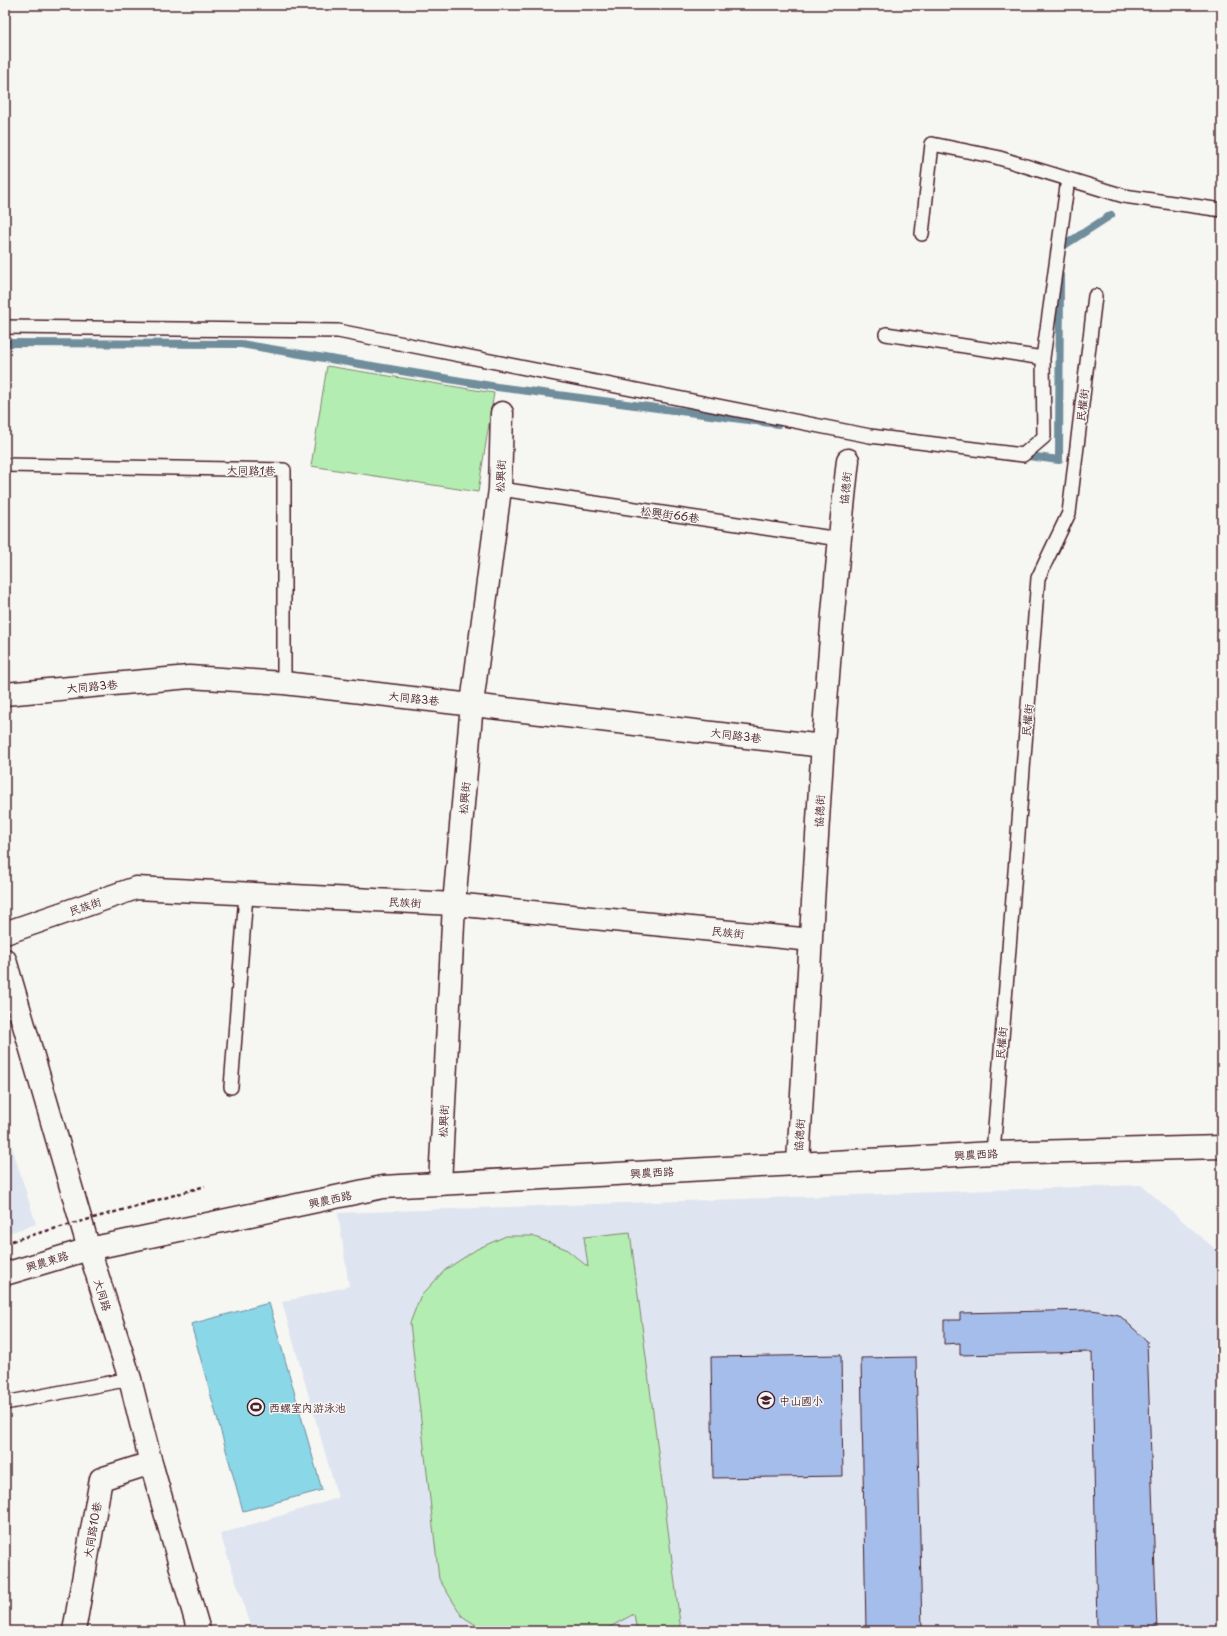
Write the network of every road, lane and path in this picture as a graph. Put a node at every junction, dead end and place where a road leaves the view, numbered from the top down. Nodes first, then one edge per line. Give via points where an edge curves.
1 (1068, 179) junction
2 (1222, 210) edge
3 (922, 234) dead end
4 (1095, 296) dead end
5 (5, 327) edge
6 (886, 334) dead end
7 (1043, 358) junction
8 (502, 413) dead end
9 (848, 460) dead end
10 (5, 465) edge
11 (500, 489) junction
12 (839, 538) junction
13 (284, 683) junction
14 (5, 694) edge
15 (472, 704) junction
16 (823, 746) junction
17 (246, 895) junction
18 (454, 904) junction
19 (5, 933) edge
20 (812, 940) junction
21 (5, 960) edge
22 (231, 1087) dead end
23 (1222, 1147) edge
24 (992, 1153) junction
25 (798, 1163) junction
26 (440, 1184) junction
27 (205, 1186) dead end
28 (5, 1243) edge
29 (89, 1249) junction
30 (5, 1274) edge
31 (130, 1379) junction
32 (5, 1404) edge
33 (151, 1463) junction
34 (74, 1631) edge
35 (199, 1631) edge

1 - 2 lane via 1124,196
1 - 3 lane via 996,157 932,144
1 - 7 lane
4 - 24 lane, 民權街 via 1069,513 1038,578
5 - 7 lane via 338,331 870,436 1023,455 1044,436
6 - 7 lane
8 - 11 street, 松興街
9 - 12 street, 協德街
10 - 13 lane, 大同路1巷 via 284,470
11 - 12 lane, 松興街66巷
11 - 15 street, 松興街
12 - 16 street, 協德街
13 - 14 street, 大同路3巷 via 189,677
13 - 15 street, 大同路3巷
15 - 16 street, 大同路3巷
15 - 18 street, 松興街
16 - 20 street, 協德街
17 - 18 street, 民族街
17 - 19 street, 民族街 via 136,888
17 - 22 lane
18 - 20 street, 民族街
18 - 26 street, 松興街
20 - 25 street, 協德街
21 - 29 street, 大同路
23 - 24 street, 興農西路
24 - 25 street, 興農西路
25 - 26 street, 興農西路
26 - 29 street, 興農西路 via 383,1187
27 - 28 path, bridge
29 - 30 street, 興農東路
29 - 31 street, 大同路
31 - 32 lane
31 - 33 street, 大同路
33 - 34 street, 大同路10巷 via 101,1480
33 - 35 street, 大同路

